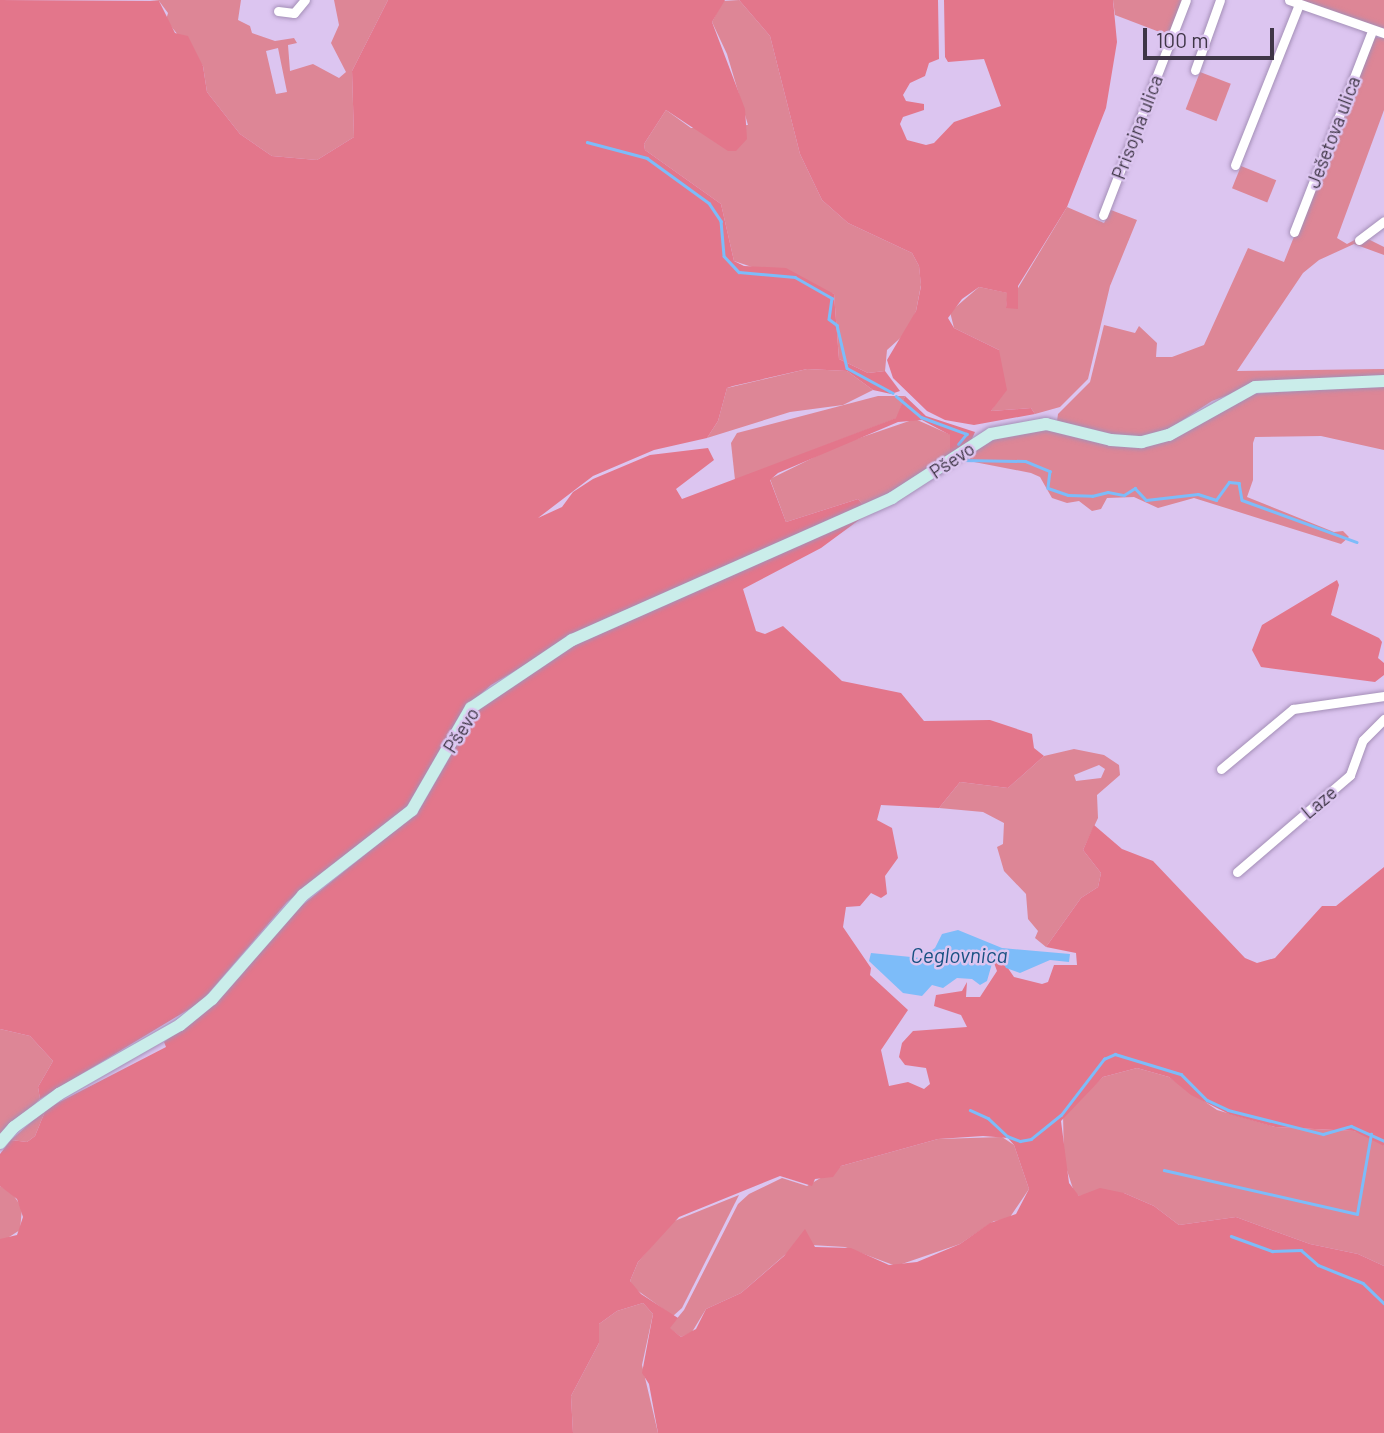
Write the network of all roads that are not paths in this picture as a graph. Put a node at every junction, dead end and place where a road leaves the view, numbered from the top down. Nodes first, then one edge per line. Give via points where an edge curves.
1 (305, 0) edge
2 (1186, 0) edge
3 (1220, 0) edge
4 (1294, 2) edge
5 (278, 11) dead end
6 (1372, 31) junction
7 (1384, 33) edge
8 (1195, 70) dead end
9 (1235, 165) dead end
10 (1103, 215) dead end
11 (1384, 222) edge
12 (1294, 232) dead end
13 (1359, 240) dead end
14 (1384, 381) edge
15 (1384, 696) edge
16 (1384, 719) edge
17 (1221, 769) dead end
18 (1237, 872) dead end
19 (0, 1143) edge

1 - 5 street via 288,15
2 - 10 street, Prisojna ulica
3 - 8 street
4 - 6 street
4 - 9 street
6 - 7 street
6 - 12 street, Ješetova ulica
11 - 13 street
14 - 19 street, Pševo via 1255,387 1169,435 1142,442 1111,440 1046,424 991,434 892,498 596,627 502,683 466,716 412,810 303,894 212,999 180,1025 58,1094
15 - 17 street via 1293,709
16 - 18 street, Laze via 1363,740 1350,775

